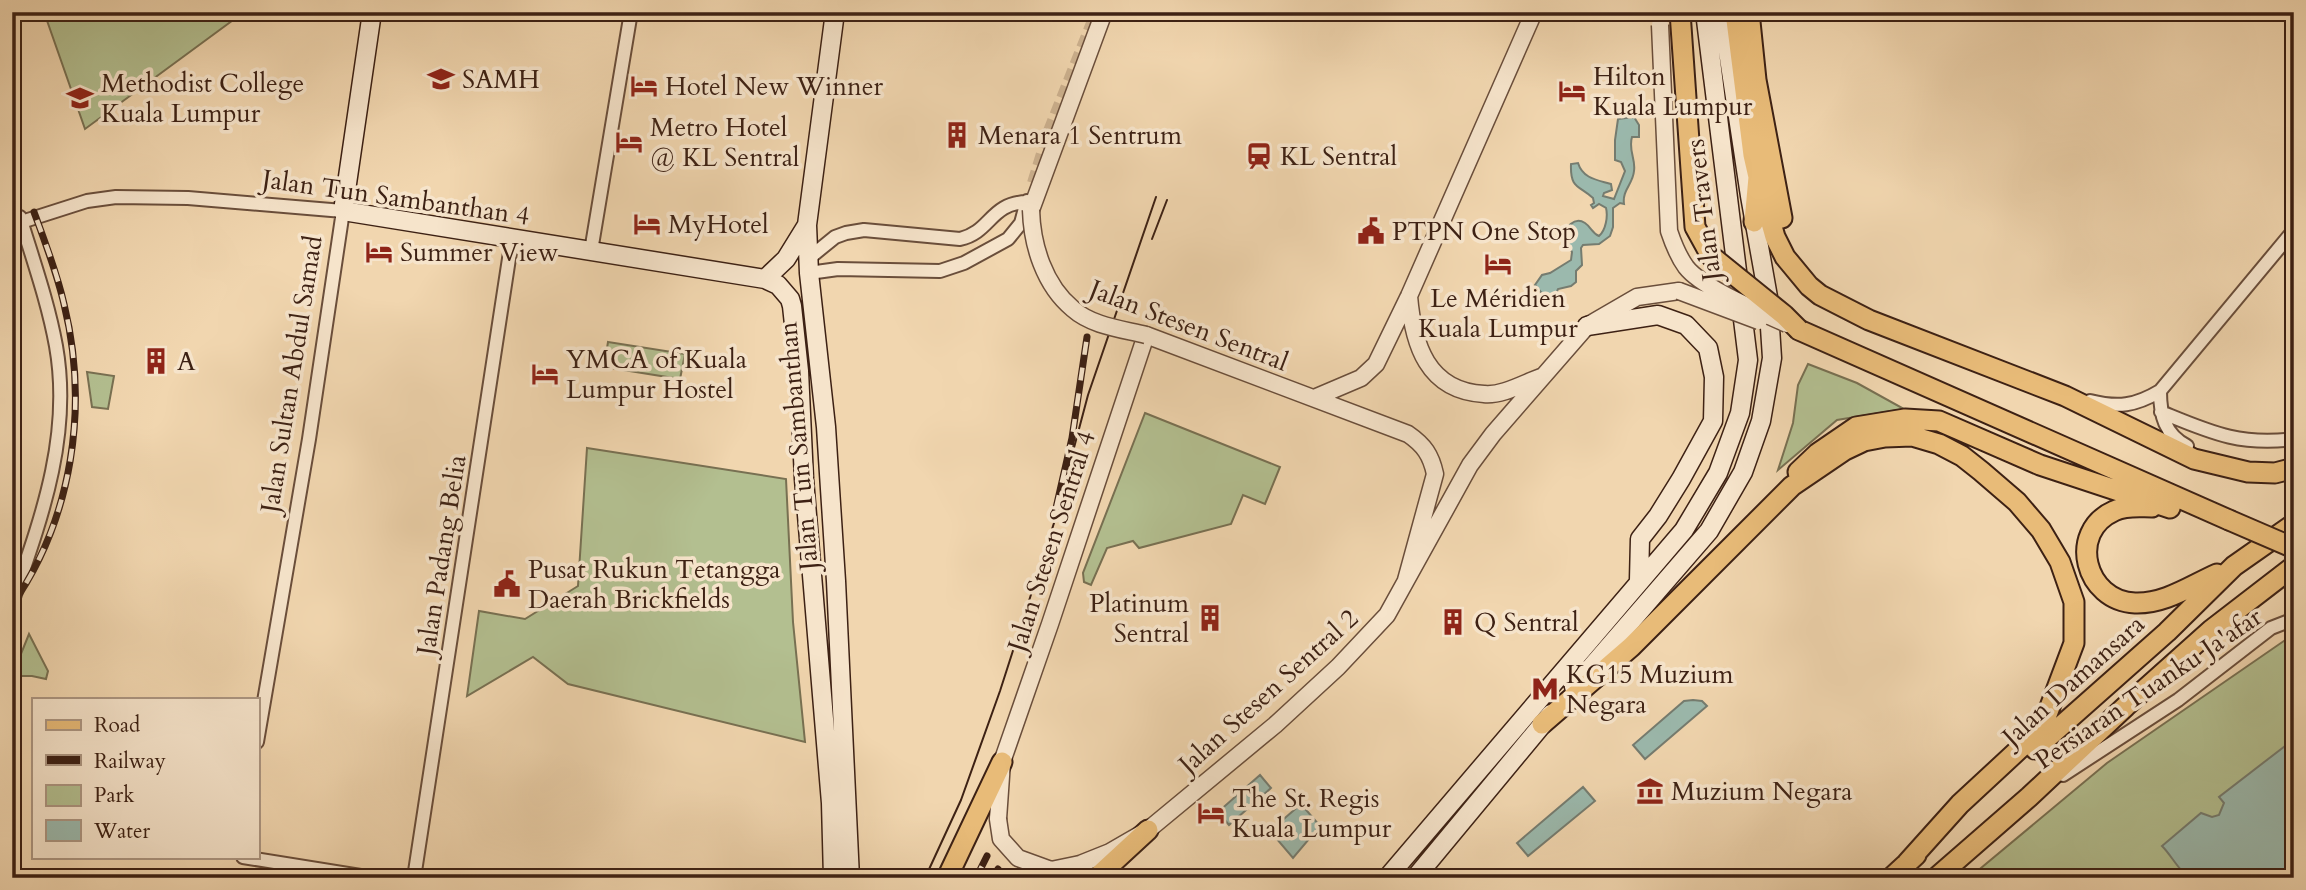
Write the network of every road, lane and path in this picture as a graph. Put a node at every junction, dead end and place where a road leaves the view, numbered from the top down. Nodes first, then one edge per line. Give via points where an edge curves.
1 (372, 12) edge
2 (631, 12) edge
3 (835, 12) edge
4 (1104, 12) edge
5 (1534, 12) edge
6 (1680, 12) edge
7 (1705, 12) edge
8 (1722, 12) edge
9 (1735, 12) edge
10 (1749, 12) edge
11 (1660, 19) edge
12 (1758, 177) junction
13 (1029, 202) junction
14 (343, 211) junction
15 (18, 222) edge
16 (1754, 222) junction
17 (807, 225) junction
18 (2294, 230) edge
19 (512, 239) junction
20 (591, 251) junction
21 (809, 266) junction
22 (765, 279) junction
23 (1409, 296) junction
24 (1833, 301) junction
25 (1587, 326) junction
26 (1799, 330) junction
27 (1146, 335) junction
28 (1544, 376) junction
29 (2160, 391) junction
30 (2065, 396) junction
31 (1314, 398) junction
32 (2161, 412) junction
33 (2294, 439) edge
34 (2225, 467) junction
35 (2294, 468) edge
36 (1792, 486) junction
37 (2170, 508) junction
38 (2229, 520) junction
39 (2294, 524) edge
40 (2294, 548) edge
41 (2235, 566) junction
42 (2294, 566) edge
43 (1406, 580) junction
44 (1639, 580) junction
45 (12, 603) edge
46 (2294, 619) edge
47 (1542, 724) junction
48 (259, 731) edge
49 (1002, 762) junction
50 (2029, 797) junction
51 (1148, 830) junction
52 (246, 858) edge
53 (1907, 863) junction
54 (292, 872) edge
55 (373, 878) edge
56 (414, 878) edge
57 (833, 878) edge
58 (850, 878) edge
59 (947, 878) edge
60 (1096, 878) edge
61 (1387, 878) edge
62 (1415, 878) edge
63 (1891, 878) edge
64 (1936, 878) edge

1 - 14 main road, Jalan Sultan Abdul Samad
2 - 20 street
3 - 17 main road, Jalan Tun Sambanthan
4 - 13 street, Jalan Stesen Sentral
5 - 23 street
6 - 26 main road, bridge via 1695,227 1711,256
7 - 44 main road, Jalan Travers via 1748,360 1740,413 1718,473 1684,530
8 - 16 main road, Jalan Travers
9 - 12 main road
10 - 24 main road via 1756,80 1782,220 1806,267
11 - 26 street, bridge via 1669,231 1676,251 1687,268 1716,290
12 - 16 main road
12 - 24 main road via 1785,257 1809,286
13 - 21 street via 1005,206 967,238 864,230 846,233 835,237
13 - 21 street via 1008,239 940,271
13 - 27 street, Jalan Stesen Sentral, bridge via 1031,231 1041,264 1073,310 1100,324
14 - 15 street, Jalan Tun Sambanthan 4 via 116,197
14 - 19 main road, Jalan Tun Sambanthan 4
14 - 48 street, Jalan Sultan Abdul Samad
15 - 45 street via 37,268 52,327 59,363 61,423 50,486
16 - 47 main road, Jalan Travers via 1768,297 1772,358 1757,435 1743,472 1709,531
17 - 21 main road, Jalan Tun Sambanthan
17 - 22 main road via 786,259
18 - 29 street
19 - 20 main road, Jalan Tun Sambanthan 4
19 - 56 street, Jalan Padang Belia
20 - 22 main road, Jalan Tun Sambanthan 4
21 - 58 main road, Jalan Tun Sambanthan via 826,427
22 - 57 main road, Jalan Tun Sambanthan via 790,299 795,332
23 - 28 street via 1416,341 1441,379 1486,395
23 - 31 street via 1377,364 1361,378
24 - 30 main road via 1869,320
25 - 26 street, Jalan Stesen Sentral 2, bridge via 1637,297 1679,291 1775,327
25 - 28 street, Jalan Stesen Sentral 2
25 - 44 main road via 1658,315 1686,325 1708,348 1714,377 1713,421 1658,516 1640,538
26 - 38 main road
27 - 31 street, Jalan Stesen Sentral
27 - 49 street, Jalan Stesen Sentral 4
28 - 43 street, Jalan Stesen Sentral 2 via 1470,465
29 - 30 street via 2138,402 2110,406
29 - 32 street
30 - 34 main road via 2194,459
31 - 43 street, Jalan Stesen Sentral via 1408,434 1432,458 1435,474
32 - 33 street via 2234,439
32 - 34 street via 2175,440
34 - 35 main road via 2248,472
36 - 37 main road via 1796,474 1818,453 1856,427 1905,419 1939,421 2040,465
36 - 47 main road via 1631,647
36 - 53 main road via 1864,441 1912,436 1938,444 1962,456 2025,511 2060,562 2074,602 2074,643 2042,728 1960,804
37 - 38 main road
37 - 41 main road via 2116,509 2091,530 2087,559 2107,594 2134,603 2150,601 2179,593
38 - 40 main road, bridge
39 - 41 main road, Jalan Damansara
41 - 53 main road, Jalan Damansara
42 - 50 main road, Jalan Damansara via 2201,639
43 - 51 street, Jalan Stesen Sentral 2 via 1387,615 1338,667
44 - 61 main road, Jalan Travers
46 - 50 street, Persiaran Tuanku Ja'afar via 2271,628 2178,700
47 - 62 main road, Jalan Travers
49 - 51 street, Jalan Stesen Sentral 2, bridge via 1001,839 1018,858 1051,870 1080,864
49 - 59 main road
50 - 64 main road, Jalan Damansara
51 - 60 main road
52 - 54 street
53 - 63 main road, Jalan Damansara
54 - 55 street

